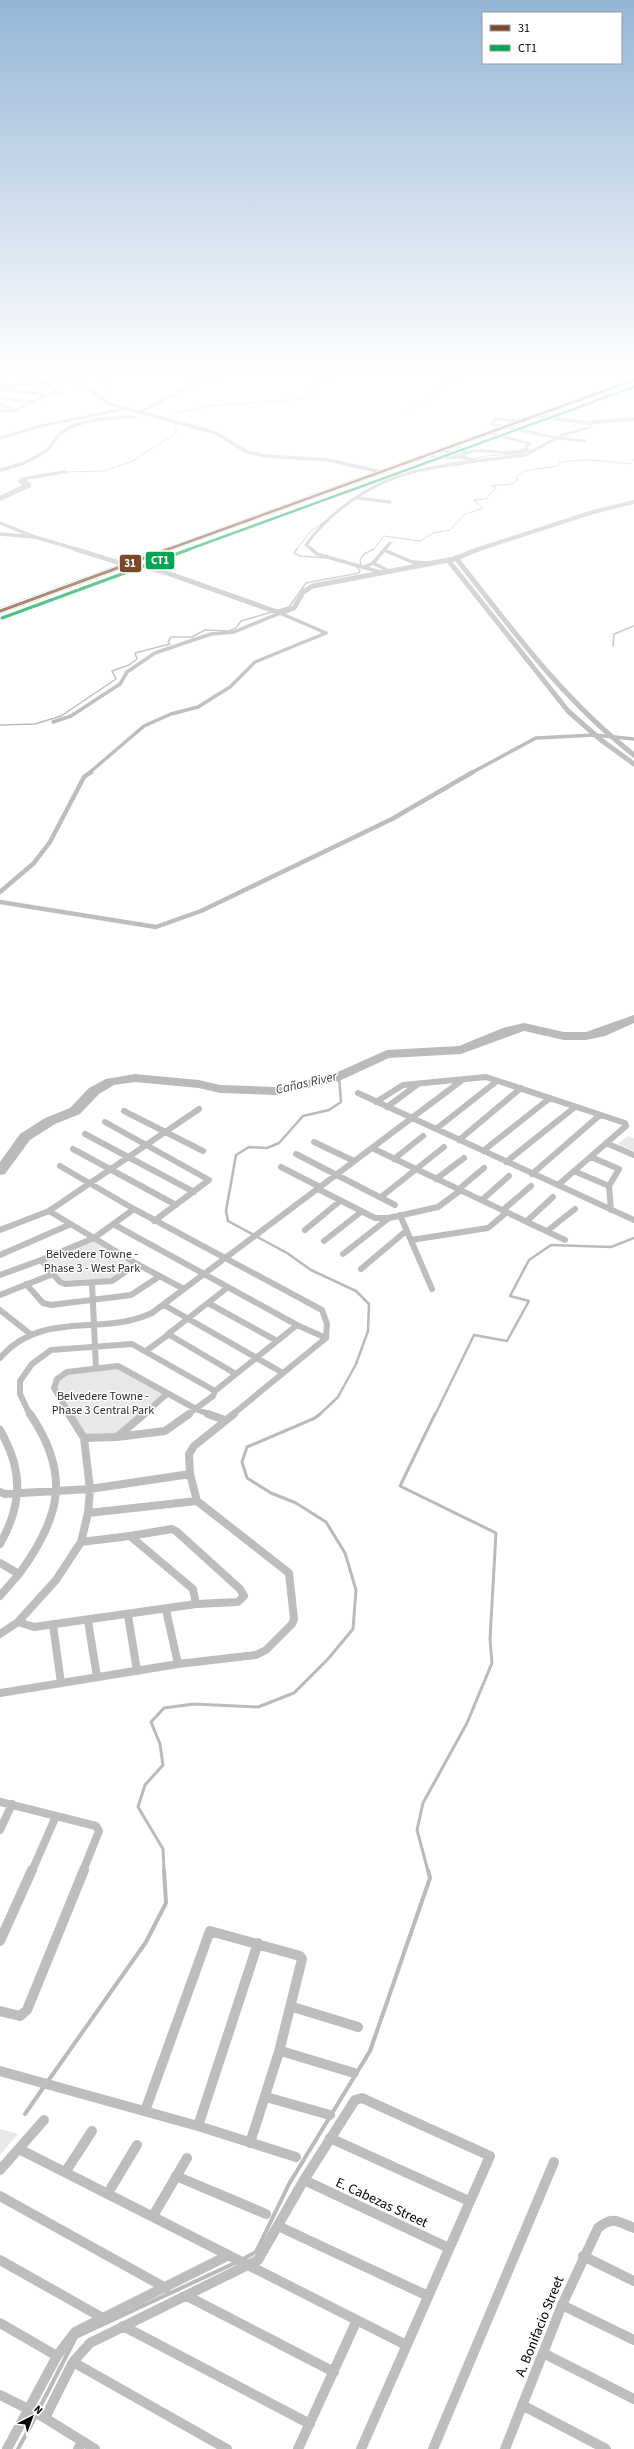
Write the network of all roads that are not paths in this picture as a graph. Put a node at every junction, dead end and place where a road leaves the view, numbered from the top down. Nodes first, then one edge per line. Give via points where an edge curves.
1 (336, 489) edge
2 (368, 489) edge
3 (357, 498) junction
4 (390, 502) dead end
5 (634, 502) edge
6 (0, 523) edge
7 (0, 534) edge
8 (35, 536) junction
9 (390, 544) dead end
10 (384, 550) junction
11 (456, 558) junction
12 (448, 560) junction
13 (132, 563) junction
14 (373, 563) junction
15 (429, 564) junction
16 (126, 565) junction
17 (364, 566) junction
18 (389, 571) junction
19 (380, 572) junction
20 (0, 611) edge
21 (276, 612) junction
22 (53, 722) dead end
23 (595, 735) junction
24 (608, 737) junction
25 (634, 739) edge
26 (634, 755) edge
27 (634, 764) edge
28 (0, 892) edge
29 (0, 902) edge
30 (461, 1081) junction
31 (497, 1081) junction
32 (418, 1084) junction
33 (521, 1088) junction
34 (358, 1094) dead end
35 (550, 1098) junction
36 (376, 1102) junction
37 (575, 1106) junction
38 (387, 1107) junction
39 (199, 1109) dead end
40 (124, 1111) dead end
41 (600, 1115) junction
42 (410, 1118) junction
43 (104, 1122) dead end
44 (436, 1129) junction
45 (166, 1132) junction
46 (85, 1134) dead end
47 (423, 1136) dead end
48 (459, 1140) junction
49 (314, 1142) dead end
50 (606, 1143) junction
51 (147, 1145) junction
52 (444, 1147) dead end
53 (372, 1148) junction
54 (73, 1149) dead end
55 (203, 1151) dead end
56 (483, 1151) junction
57 (296, 1154) dead end
58 (634, 1155) edge
59 (130, 1156) junction
60 (590, 1157) junction
61 (464, 1158) dead end
62 (394, 1159) junction
63 (354, 1161) junction
64 (506, 1162) junction
65 (60, 1166) dead end
66 (281, 1167) dead end
67 (484, 1168) dead end
68 (415, 1169) junction
69 (110, 1170) junction
70 (574, 1171) junction
71 (532, 1174) junction
72 (336, 1175) junction
73 (509, 1176) dead end
74 (436, 1179) junction
75 (90, 1183) junction
76 (558, 1185) junction
77 (531, 1186) dead end
78 (609, 1186) junction
79 (319, 1188) junction
80 (460, 1190) junction
81 (194, 1192) junction
82 (381, 1197) junction
83 (553, 1197) dead end
84 (482, 1200) junction
85 (340, 1201) junction
86 (176, 1205) junction
87 (395, 1205) dead end
88 (575, 1209) dead end
89 (134, 1210) junction
90 (611, 1210) junction
91 (49, 1211) junction
92 (505, 1211) junction
93 (361, 1212) junction
94 (400, 1215) junction
95 (390, 1218) junction
96 (634, 1220) edge
97 (154, 1221) junction
98 (526, 1221) junction
99 (71, 1224) junction
100 (113, 1224) junction
101 (0, 1230) edge
102 (305, 1230) dead end
103 (406, 1231) junction
104 (547, 1231) junction
105 (94, 1238) junction
106 (411, 1240) junction
107 (565, 1240) dead end
108 (324, 1241) dead end
109 (343, 1254) dead end
110 (0, 1255) edge
111 (225, 1258) junction
112 (41, 1260) junction
113 (137, 1264) junction
114 (361, 1269) dead end
115 (53, 1274) junction
116 (0, 1275) edge
117 (204, 1275) junction
118 (160, 1276) junction
119 (92, 1283) junction
120 (26, 1284) junction
121 (227, 1288) junction
122 (184, 1289) junction
123 (432, 1289) dead end
124 (0, 1295) edge
125 (92, 1301) junction
126 (208, 1303) junction
127 (164, 1304) junction
128 (0, 1310) edge
129 (188, 1318) junction
130 (93, 1324) junction
131 (297, 1325) junction
132 (30, 1333) junction
133 (168, 1335) junction
134 (326, 1338) junction
135 (277, 1341) junction
136 (95, 1346) junction
137 (146, 1351) junction
138 (0, 1358) edge
139 (256, 1358) junction
140 (96, 1368) junction
141 (283, 1373) junction
142 (236, 1374) junction
143 (215, 1391) junction
144 (167, 1394) junction
145 (196, 1409) junction
146 (225, 1420) junction
147 (0, 1430) edge
148 (117, 1437) junction
149 (84, 1438) junction
150 (190, 1474) junction
151 (90, 1489) junction
152 (0, 1492) edge
153 (57, 1492) junction
154 (18, 1493) junction
155 (197, 1501) junction
156 (88, 1513) junction
157 (130, 1536) junction
158 (81, 1542) junction
159 (0, 1544) edge
160 (0, 1563) edge
161 (19, 1574) junction
162 (0, 1596) edge
163 (196, 1604) junction
164 (166, 1610) junction
165 (128, 1615) junction
166 (88, 1621) junction
167 (18, 1622) junction
168 (52, 1625) junction
169 (0, 1634) edge
170 (178, 1664) junction
171 (137, 1671) junction
172 (97, 1677) junction
173 (61, 1683) junction
174 (0, 1693) edge
175 (0, 1802) edge
176 (12, 1804) junction
177 (56, 1816) junction
178 (0, 1830) edge
179 (0, 1941) edge
180 (258, 1943) junction
181 (293, 2007) junction
182 (0, 2011) edge
183 (358, 2027) dead end
184 (281, 2051) junction
185 (0, 2071) edge
186 (354, 2073) dead end
187 (266, 2097) junction
188 (145, 2111) junction
189 (330, 2115) dead end
190 (44, 2120) dead end
191 (198, 2126) junction
192 (92, 2131) dead end
193 (330, 2138) junction
194 (250, 2143) junction
195 (137, 2146) dead end
196 (18, 2149) junction
197 (296, 2157) dead end
198 (187, 2158) dead end
199 (554, 2162) dead end
200 (0, 2170) edge
201 (66, 2171) junction
202 (176, 2176) junction
203 (304, 2180) junction
204 (108, 2193) junction
205 (0, 2196) edge
206 (470, 2201) junction
207 (266, 2214) dead end
208 (153, 2216) junction
209 (278, 2226) junction
210 (634, 2228) edge
211 (449, 2248) junction
212 (583, 2256) junction
213 (0, 2260) edge
214 (237, 2261) junction
215 (634, 2281) edge
216 (166, 2288) junction
217 (186, 2296) junction
218 (428, 2296) junction
219 (562, 2304) junction
220 (101, 2317) junction
221 (358, 2320) junction
222 (0, 2323) edge
223 (123, 2326) junction
224 (634, 2340) edge
225 (406, 2345) junction
226 (543, 2353) junction
227 (57, 2356) junction
228 (73, 2362) junction
229 (334, 2372) junction
230 (0, 2395) edge
231 (634, 2399) edge
232 (522, 2405) junction
233 (36, 2414) junction
234 (310, 2424) junction
235 (80, 2445) edge
236 (7, 2449) edge
237 (95, 2449) edge
238 (227, 2449) edge
239 (298, 2449) edge
240 (360, 2449) edge
241 (433, 2449) edge
242 (505, 2449) edge
243 (606, 2449) edge

1 - 13 main road
2 - 3 street
3 - 4 street
3 - 17 street via 318,528 306,545 317,554
5 - 11 main road via 509,538
6 - 8 street
7 - 8 street
8 - 16 street
9 - 10 street
10 - 14 street
10 - 15 street via 412,562
11 - 12 main road
11 - 24 main road via 568,697
12 - 15 main road
12 - 23 main road via 568,711
13 - 16 main road
13 - 21 main road via 168,573
14 - 17 street
14 - 18 street
15 - 18 main road
16 - 20 main road
17 - 19 street
18 - 19 main road
19 - 21 main road via 313,586 303,592 299,605 295,608
21 - 22 street via 234,632 211,634 155,653 127,672 120,684 108,688 68,718
21 - 28 street via 326,633 255,662 230,687 198,707 171,714 144,726 84,777 50,842 34,862
23 - 24 street
23 - 27 main road
23 - 29 street via 536,738 434,793 392,819 201,911 156,927
24 - 25 street
24 - 26 main road
30 - 31 street via 486,1077
30 - 32 street
30 - 42 street
31 - 33 street
31 - 44 street
32 - 36 street via 403,1085
32 - 38 street
33 - 35 street
33 - 48 street
34 - 36 street
35 - 37 street
35 - 56 street
36 - 38 street
37 - 41 street
37 - 64 street
38 - 42 street
39 - 45 street
40 - 45 street
41 - 50 street via 625,1123 626,1126
41 - 71 street
42 - 44 street
42 - 53 street
43 - 51 street
44 - 48 street
45 - 51 street
45 - 55 street
46 - 59 street
47 - 62 street
48 - 56 street
49 - 63 street
50 - 58 street
50 - 60 street
51 - 59 street
51 - 81 street via 208,1177 210,1180
52 - 68 street
53 - 62 street
53 - 63 street
54 - 69 street
56 - 64 street
57 - 72 street
59 - 69 street
59 - 81 street
60 - 70 street
60 - 78 street via 619,1170
61 - 74 street
62 - 68 street
63 - 72 street
64 - 71 street
65 - 75 street
66 - 79 street
67 - 80 street
68 - 74 street
68 - 82 street
69 - 75 street
69 - 86 street
70 - 76 street
70 - 78 street
71 - 76 street
72 - 79 street
72 - 82 street
73 - 84 street
74 - 80 street
75 - 89 street
75 - 91 street
76 - 90 street
77 - 92 street
78 - 90 street
79 - 85 street
79 - 111 street
80 - 84 street
80 - 94 street via 438,1207
81 - 86 street
82 - 87 street
83 - 98 street
84 - 92 street
85 - 93 street
85 - 102 street
86 - 97 street
88 - 104 street
89 - 97 street
89 - 100 street
90 - 96 street
91 - 99 street
91 - 101 street
92 - 98 street
92 - 106 street via 488,1228
93 - 95 street via 375,1218
93 - 108 street
94 - 95 street
94 - 103 street
95 - 109 street
97 - 111 street
98 - 104 street
99 - 105 street
99 - 110 street
100 - 105 street
100 - 117 street
103 - 106 street
103 - 114 street
104 - 107 street
105 - 112 street
105 - 113 street
106 - 123 street
111 - 117 street
111 - 134 street via 322,1310 328,1324
112 - 115 street
112 - 116 street
113 - 118 street
113 - 119 street via 112,1281
115 - 119 street via 65,1284
115 - 120 street
117 - 121 street
117 - 122 street
118 - 122 street
118 - 125 street via 131,1296
119 - 125 street
120 - 124 street
120 - 125 street via 46,1305
121 - 126 street
121 - 131 street
122 - 127 street
125 - 130 street
126 - 129 street
126 - 135 street
127 - 129 street
127 - 130 street via 152,1314 137,1320
128 - 132 street
129 - 133 street
129 - 139 street
130 - 132 street
130 - 136 street
131 - 134 street
131 - 135 street
132 - 138 street via 17,1341
133 - 137 street
133 - 142 street
134 - 141 street
135 - 139 street
136 - 137 street via 132,1344
136 - 140 street
136 - 153 street via 52,1350 32,1364 20,1381 20,1394 25,1408 45,1436 56,1468
137 - 143 street
139 - 141 street
139 - 142 street
140 - 144 street via 121,1367
140 - 149 street via 61,1375 54,1388
141 - 146 street
142 - 143 street
143 - 145 street via 213,1396
144 - 145 street
144 - 148 street
145 - 146 street
145 - 148 street via 165,1431
146 - 150 street via 189,1451
147 - 154 street via 15,1459
148 - 149 street
149 - 151 street
150 - 151 street
150 - 155 street
151 - 153 street
151 - 156 street
152 - 154 street
153 - 154 street
153 - 161 street via 38,1548
154 - 159 street via 14,1511
155 - 156 street
155 - 170 street via 286,1570 292,1582 294,1619 262,1654
156 - 158 street
157 - 158 street
157 - 163 street via 193,1589
157 - 163 street via 172,1529 240,1589 244,1596 238,1602
158 - 167 street via 56,1580
160 - 161 street
161 - 162 street
163 - 164 street
164 - 165 street
164 - 170 street
165 - 166 street
165 - 171 street
166 - 168 street
166 - 172 street
167 - 168 street via 34,1627
167 - 169 street
168 - 173 street
170 - 171 street
171 - 172 street
172 - 173 street
173 - 174 street
175 - 176 street
176 - 177 street
176 - 178 street
177 - 179 street
177 - 182 street via 96,1826 99,1831 26,2010 20,2016
180 - 181 street via 300,1956 302,1959
180 - 188 street via 210,1931
180 - 191 street
181 - 183 street
181 - 184 street
184 - 186 street
184 - 187 street
185 - 188 street
187 - 189 street
187 - 194 street
188 - 191 street
190 - 196 street
191 - 194 street
192 - 201 street
193 - 203 street
193 - 206 street
193 - 206 street via 356,2100 362,2098 490,2156
194 - 197 street
195 - 204 street
196 - 200 street
196 - 201 street
198 - 202 street
199 - 241 street
201 - 204 street
202 - 207 street
202 - 208 street
203 - 209 street
203 - 211 street, E. Cabezas Street
204 - 208 street
205 - 216 street
206 - 211 street
208 - 214 street
209 - 214 street via 262,2255
209 - 218 street
210 - 212 street, A. Bonifacio Street via 608,2220 598,2228
211 - 218 street
212 - 215 street
212 - 219 street, A. Bonifacio Street
213 - 220 street
214 - 216 street
214 - 217 street
214 - 221 street
216 - 220 street
217 - 223 street
217 - 229 street
218 - 225 street
219 - 224 street
219 - 226 street, A. Bonifacio Street
220 - 227 street via 75,2332
221 - 225 street
221 - 229 street
222 - 227 street
223 - 228 street via 90,2343
223 - 234 street
225 - 240 street
226 - 231 street
226 - 232 street, A. Bonifacio Street
227 - 233 street
228 - 233 street
228 - 238 street
229 - 234 street
230 - 233 street
232 - 242 street, A. Bonifacio Street
232 - 243 street
233 - 235 street
233 - 236 street
234 - 239 street
235 - 237 street

